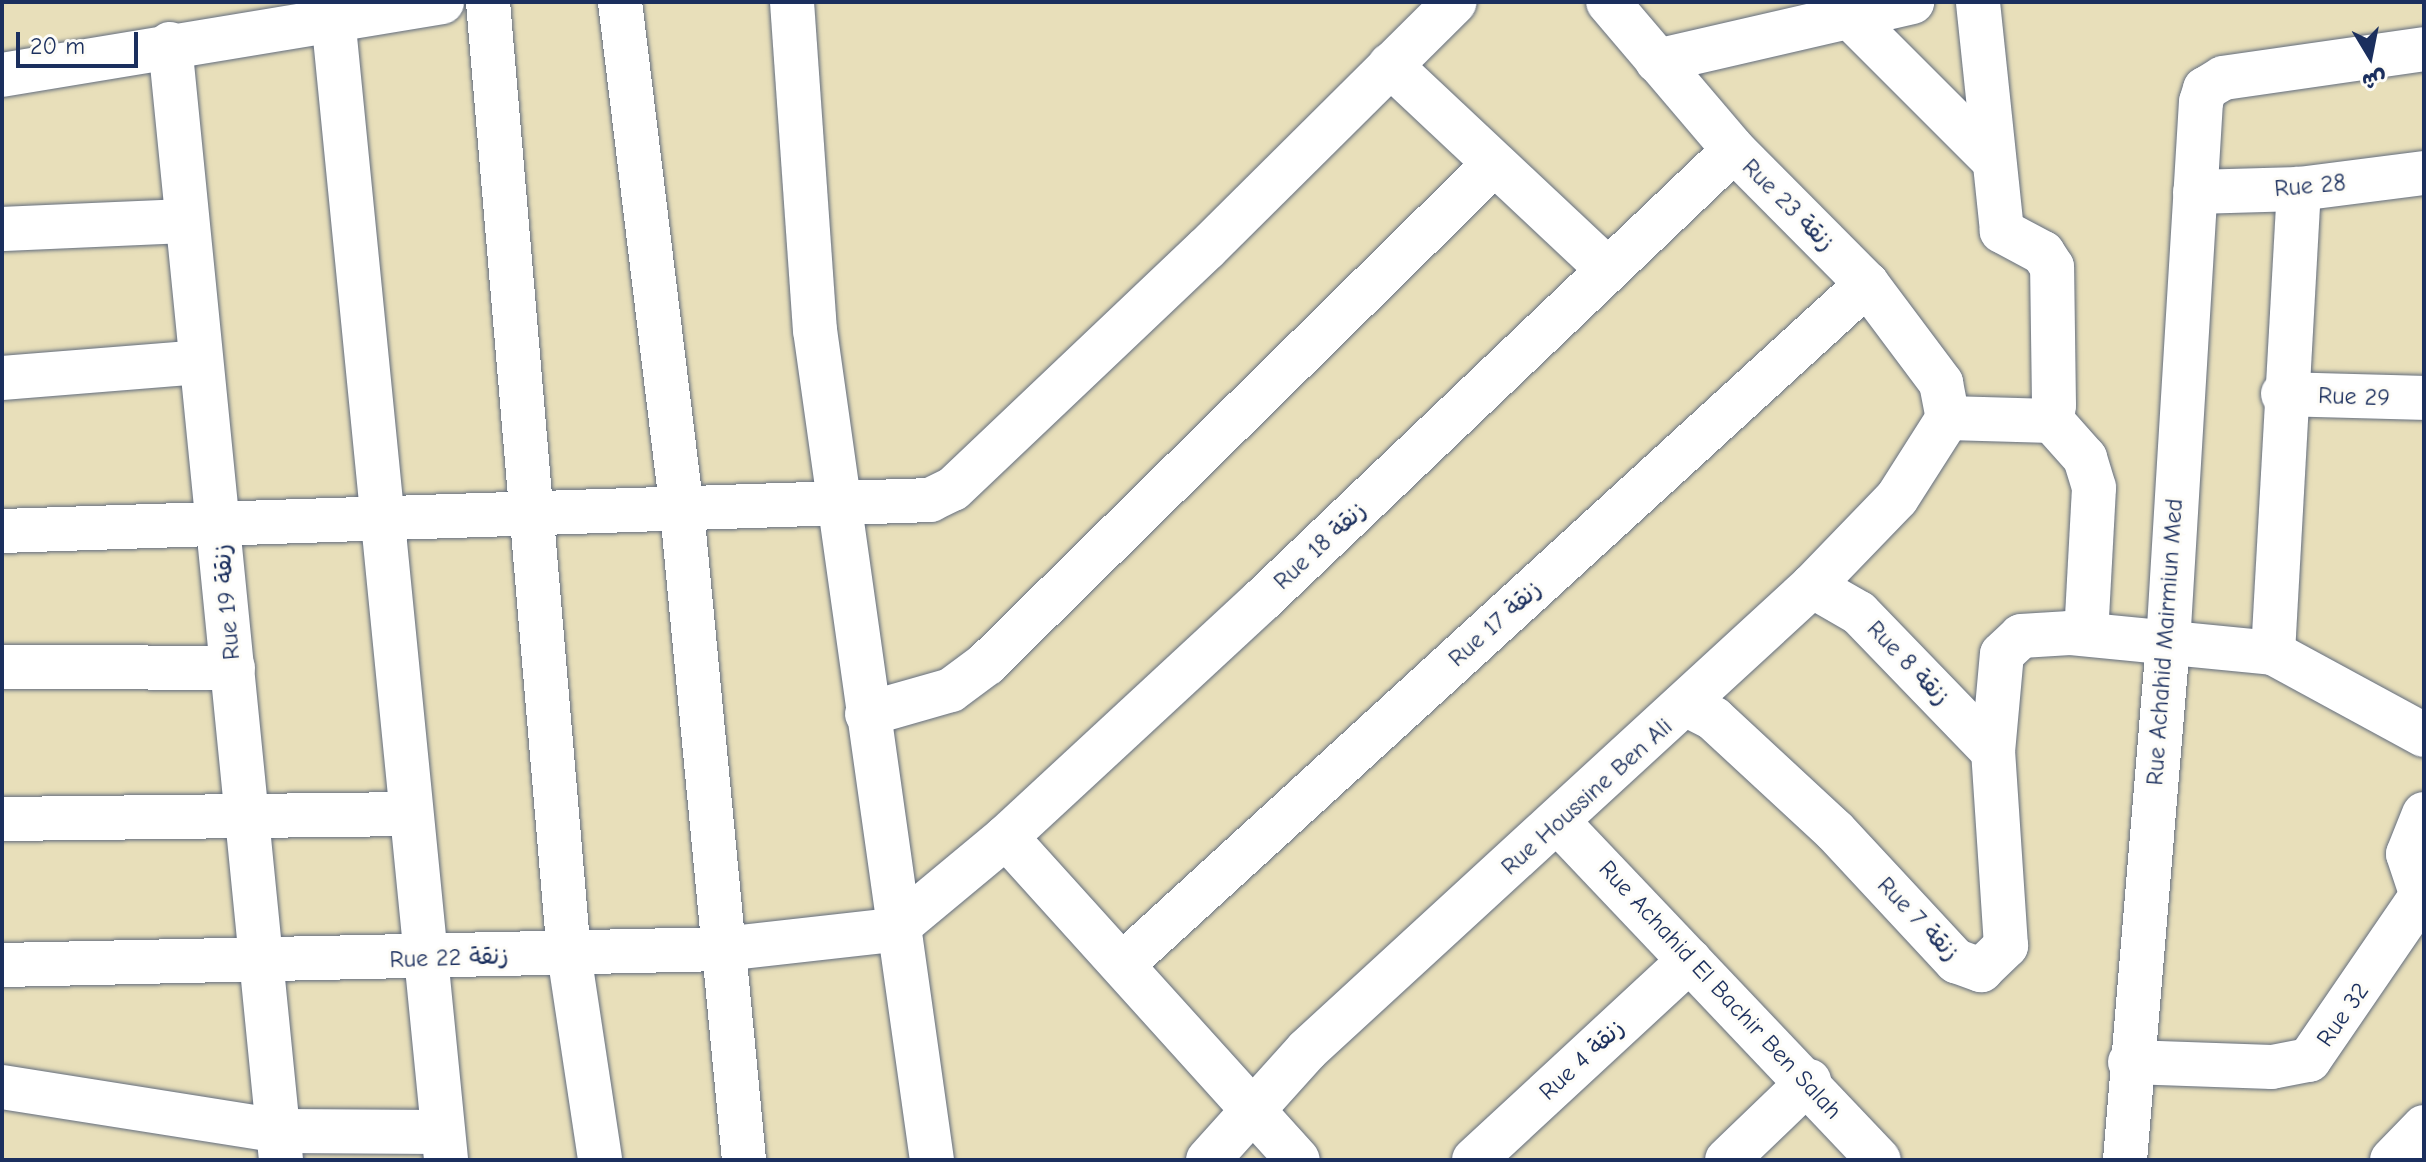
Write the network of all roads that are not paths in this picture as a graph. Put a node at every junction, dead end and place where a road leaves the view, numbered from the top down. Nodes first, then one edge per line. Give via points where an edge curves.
1 (442, 2) edge
2 (488, 2) edge
3 (620, 2) edge
4 (792, 2) edge
5 (1455, 2) edge
6 (1608, 2) edge
7 (1912, 2) edge
8 (1978, 2) edge
9 (333, 17) junction
10 (1850, 17) junction
11 (223, 18) edge
12 (170, 44) junction
13 (2424, 49) edge
14 (1657, 61) junction
15 (1390, 65) junction
16 (2, 75) edge
17 (1734, 150) junction
18 (1990, 157) junction
19 (1492, 166) junction
20 (2424, 173) edge
21 (2299, 189) junction
22 (2195, 192) junction
23 (186, 221) junction
24 (2, 229) edge
25 (1607, 269) junction
26 (1867, 284) junction
27 (199, 362) junction
28 (2, 378) edge
29 (2283, 394) junction
30 (2424, 398) edge
31 (1948, 418) junction
32 (2052, 421) junction
33 (837, 509) junction
34 (682, 511) junction
35 (531, 516) junction
36 (388, 520) junction
37 (219, 522) junction
38 (2, 531) edge
39 (1812, 586) junction
40 (2086, 634) junction
41 (2168, 644) junction
42 (2273, 653) junction
43 (2, 667) edge
44 (233, 668) junction
45 (1689, 706) junction
46 (867, 714) junction
47 (2424, 735) edge
48 (1993, 752) junction
49 (410, 814) junction
50 (2424, 814) edge
51 (249, 818) junction
52 (2, 819) edge
53 (1558, 822) junction
54 (1006, 837) junction
55 (2422, 900) edge
56 (894, 930) junction
57 (724, 949) junction
58 (569, 954) junction
59 (425, 959) junction
60 (1690, 960) junction
61 (260, 962) junction
62 (1123, 964) junction
63 (2, 965) edge
64 (2130, 1062) junction
65 (1809, 1081) junction
66 (2, 1087) edge
67 (1251, 1108) junction
68 (2424, 1127) edge
69 (281, 1145) edge
70 (443, 1146) edge
71 (600, 1160) edge
72 (744, 1160) edge
73 (932, 1160) edge
74 (1208, 1160) edge
75 (1298, 1160) edge
76 (1474, 1160) edge
77 (1727, 1160) edge
78 (1879, 1160) edge
79 (2125, 1160) edge
80 (2392, 1160) edge

1 - 9 street
2 - 35 street
3 - 34 street
4 - 33 street via 804,214
5 - 15 street
6 - 14 street, Rue 23 زنقة
7 - 10 street
8 - 18 street
9 - 11 street
9 - 36 street
10 - 14 street
10 - 18 street
11 - 12 street
12 - 16 street
12 - 23 street, Rue 19 زنقة
13 - 22 street, Rue Achahid Mairmiun Med via 2213,81 2199,123
14 - 17 street, Rue 23 زنقة
15 - 19 street
15 - 33 street via 953,489 900,507
17 - 25 street, Rue 18 زنقة
17 - 26 street, Rue 23 زنقة
18 - 32 street via 2002,231 2043,253 2052,267
19 - 25 street
19 - 46 street via 986,664 951,690
20 - 21 street, Rue 28
21 - 22 street, Rue 28
21 - 29 street
22 - 41 street, Rue Achahid Mairmiun Med
23 - 24 street
23 - 27 street, Rue 19 زنقة
25 - 54 street, Rue 18 زنقة
26 - 31 street, Rue 23 زنقة via 1941,383
26 - 62 street, Rue 17 زنقة
27 - 28 street
27 - 37 street, Rue 19 زنقة
29 - 30 street, Rue 29
29 - 42 street
31 - 32 street
31 - 39 street, Rue Houssine Ben Ali via 1897,498
32 - 40 street via 2085,458 2094,488
33 - 34 street
33 - 46 street
34 - 35 street
34 - 57 street
35 - 36 street
35 - 58 street
36 - 37 street
36 - 49 street
37 - 38 street
37 - 44 street, Rue 19 زنقة
39 - 45 street, Rue Houssine Ben Ali
39 - 48 street, Rue 8 زنقة via 1859,613
40 - 41 street
40 - 48 street via 2031,633 2009,643 1999,666
41 - 42 street
41 - 64 street, Rue Achahid Mairmiun Med
42 - 47 street
43 - 44 street
44 - 51 street, Rue 19 زنقة
45 - 48 street, Rue 7 زنقة via 1714,719 1824,820 1956,961 1981,970 2006,946
45 - 53 street, Rue Houssine Ben Ali
46 - 56 street
49 - 51 street
49 - 59 street
50 - 55 street, Rue 32 via 2408,854
51 - 52 street
51 - 61 street, Rue 19 زنقة
53 - 60 street, Rue Achahid El Bachir Ben Salah
53 - 67 street, Rue Houssine Ben Ali
54 - 56 street, Rue 18 زنقة
54 - 62 street
55 - 64 street, Rue 32 via 2309,1060 2272,1067
56 - 57 street, Rue 22 زنقة
56 - 73 street
57 - 58 street, Rue 22 زنقة
57 - 72 street
58 - 59 street, Rue 22 زنقة
58 - 71 street
59 - 61 street, Rue 22 زنقة
59 - 70 street
60 - 65 street, Rue Achahid El Bachir Ben Salah
60 - 76 street, Rue 4 زنقة
61 - 63 street, Rue 22 زنقة
61 - 69 street, Rue 19 زنقة
62 - 67 street
64 - 79 street, Rue Achahid Mairmiun Med
65 - 77 street
65 - 78 street, Rue Achahid El Bachir Ben Salah
66 - 69 street
67 - 74 street, Rue Houssine Ben Ali
67 - 75 street
68 - 80 street
69 - 70 street

